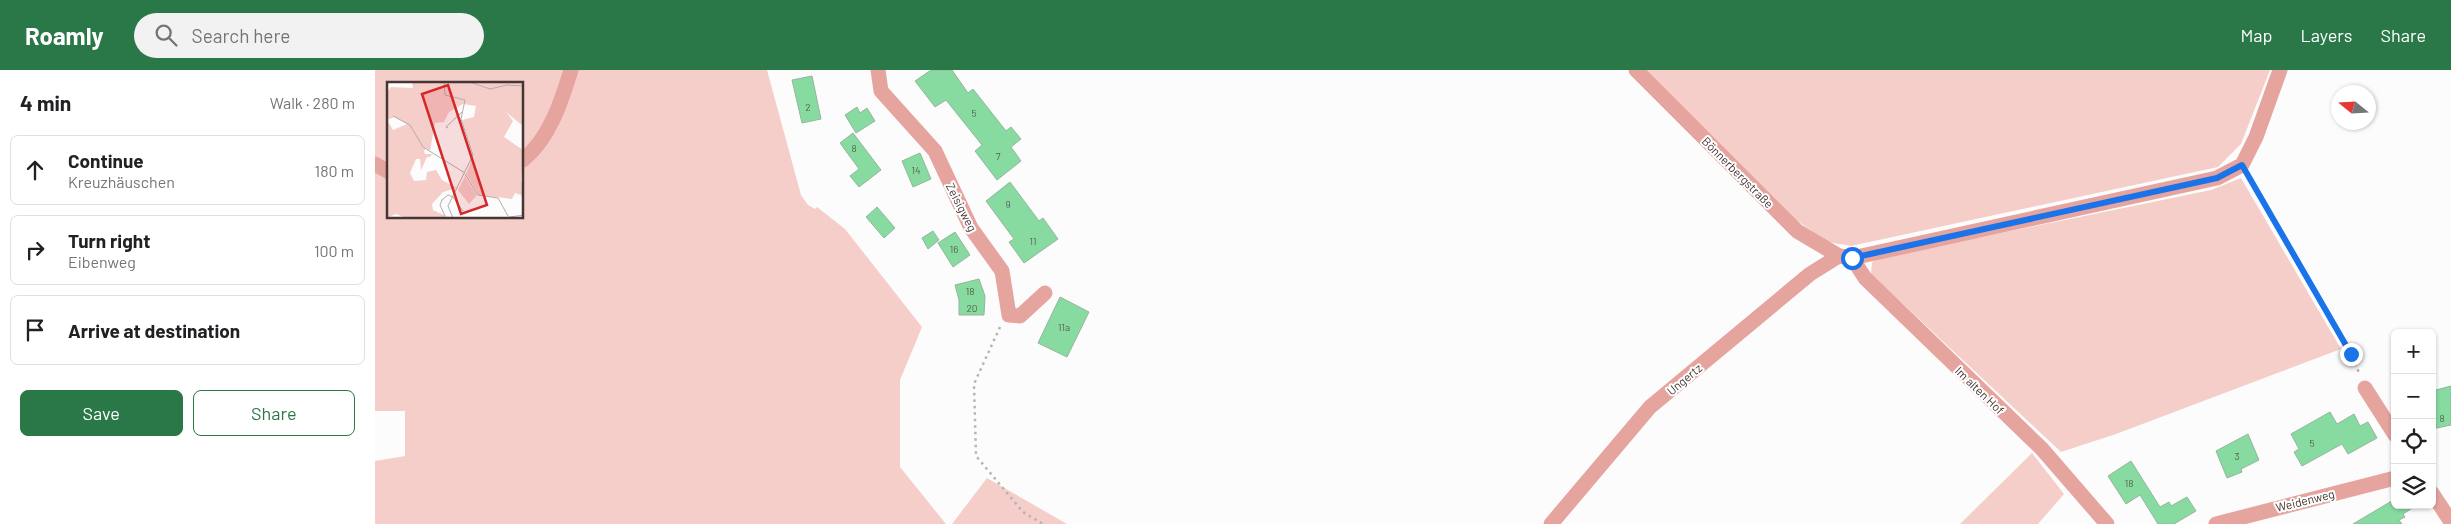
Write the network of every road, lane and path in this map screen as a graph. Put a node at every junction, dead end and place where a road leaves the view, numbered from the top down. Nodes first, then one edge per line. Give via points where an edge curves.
1 (571, 70) edge
2 (878, 70) edge
3 (1636, 70) edge
4 (2280, 70) edge
5 (524, 159) edge
6 (375, 164) edge
7 (2242, 165) junction
8 (387, 171) edge
9 (1845, 257) junction
10 (1045, 293) dead end
11 (1009, 310) junction
12 (2365, 388) joint
13 (2391, 429) edge
14 (2391, 479) edge
15 (2436, 499) edge
16 (2451, 522) edge
17 (1043, 524) edge
18 (1551, 524) edge
19 (2107, 524) edge
20 (2217, 524) edge

1 - 5 street via 549,129
2 - 11 street, Zeisigweg via 881,91 935,151 971,228 1002,271
3 - 9 street, Bönnerbergstraße via 1797,231
4 - 7 street via 2256,137
6 - 8 street
7 - 9 street, Ungertz via 2217,178
7 - 12 path via 2351,354
9 - 18 street, Ungertz via 1810,274 1650,407
9 - 19 street, Im alten Hof via 2042,449
10 - 11 street via 1020,316 1009,315
11 - 17 path via 974,384 976,456 1023,512
12 - 13 street
14 - 20 street, Weidenweg
15 - 16 street

